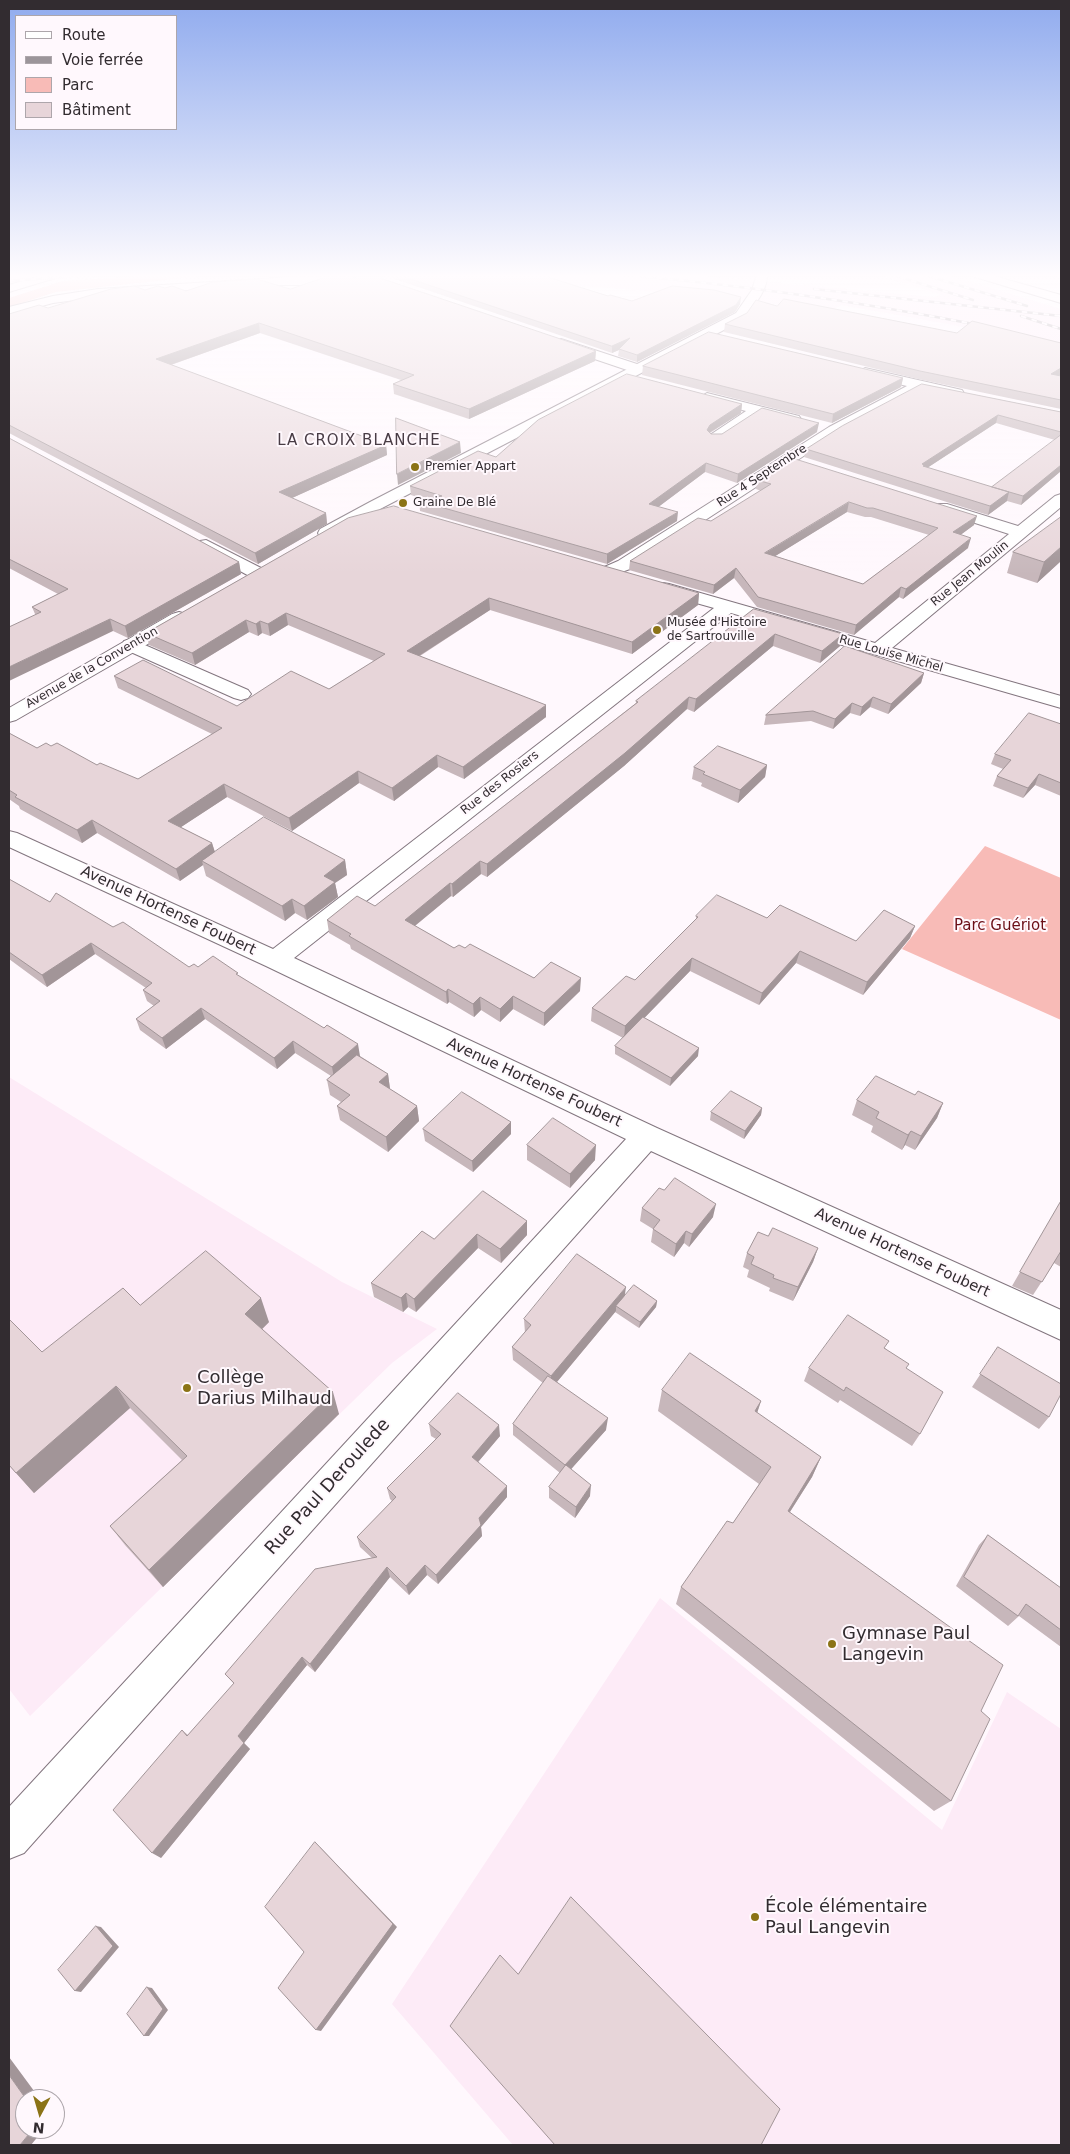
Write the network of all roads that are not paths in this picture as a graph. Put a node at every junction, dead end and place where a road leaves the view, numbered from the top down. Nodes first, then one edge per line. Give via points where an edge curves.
1 (633, 375) edge
2 (876, 375) edge
3 (636, 376) joint
4 (918, 385) junction
5 (692, 393) edge
6 (970, 396) edge
7 (758, 410) junction
8 (834, 430) junction
9 (715, 438) edge
10 (787, 460) junction
11 (806, 465) edge
12 (1061, 499) edge
13 (927, 503) edge
14 (376, 505) junction
15 (397, 511) edge
16 (1021, 532) junction
17 (192, 538) edge
18 (316, 539) edge
19 (274, 563) edge
20 (602, 570) joint
21 (257, 573) junction
22 (238, 584) edge
23 (197, 607) edge
24 (727, 607) junction
25 (131, 645) junction
26 (878, 650) junction
27 (241, 694) dead end
28 (1061, 702) edge
29 (9, 716) edge
30 (9, 838) edge
31 (275, 960) junction
32 (647, 1136) junction
33 (1061, 1325) edge
34 (9, 1838) edge

1 - 3 street
2 - 4 street
3 - 14 street
4 - 6 street
4 - 8 street, Rue 4 Septembre
5 - 7 street
7 - 8 street
7 - 9 street
8 - 10 street, Rue 4 Septembre
10 - 11 street
10 - 20 street, Rue 4 Septembre via 624,565
12 - 16 street, Rue Jean Moulin
13 - 16 street
14 - 15 street
14 - 18 street
16 - 26 street, Rue Jean Moulin
17 - 21 street
19 - 21 street
20 - 24 street, Rue Louise Michel
21 - 22 street
23 - 25 street, Avenue de la Convention
24 - 26 street, Rue Louise Michel
24 - 31 street, Rue des Rosiers
25 - 27 street
25 - 29 street, Avenue de la Convention
26 - 28 street, Rue Louise Michel
30 - 31 street, Avenue Hortense Foubert
31 - 32 street, Avenue Hortense Foubert
32 - 33 street, Avenue Hortense Foubert
32 - 34 street, Rue Paul Deroulede

